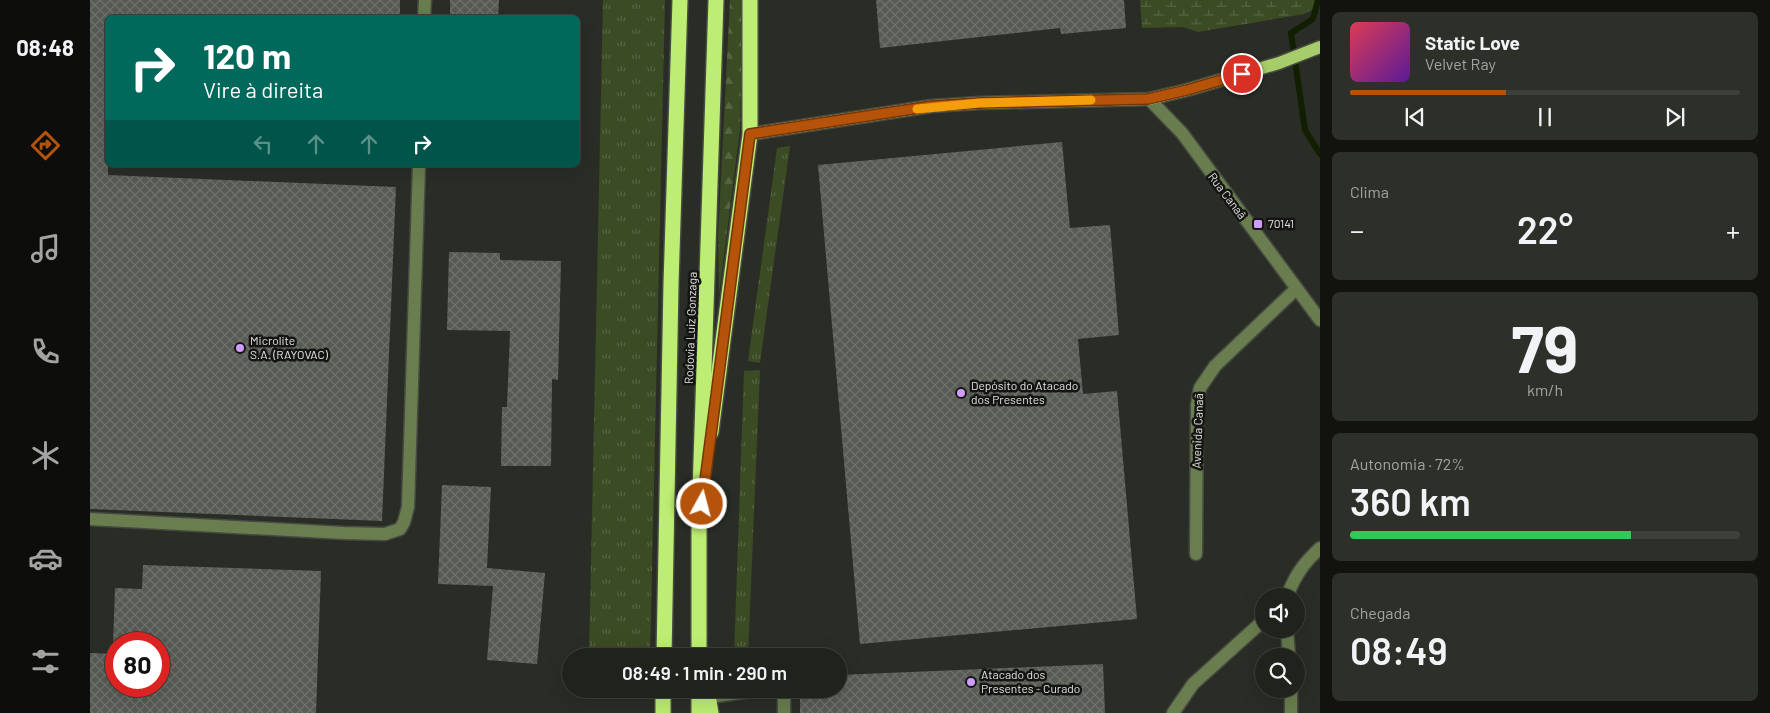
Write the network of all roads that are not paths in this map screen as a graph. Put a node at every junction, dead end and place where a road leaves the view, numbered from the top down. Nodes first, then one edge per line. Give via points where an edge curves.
1 (425, 0) edge
2 (680, 0) edge
3 (716, 0) edge
4 (750, 0) edge
5 (424, 15) edge
6 (1315, 49) edge
7 (1148, 99) junction
8 (750, 134) junction
9 (419, 167) edge
10 (1296, 289) junction
11 (1320, 320) edge
12 (90, 520) edge
13 (699, 523) junction
14 (1320, 548) edge
15 (1196, 554) dead end
16 (1290, 588) edge
17 (1255, 628) edge
18 (664, 648) edge
19 (699, 648) edge
20 (663, 698) edge
21 (703, 698) edge
22 (707, 698) edge
23 (784, 698) edge
24 (1291, 698) edge
25 (663, 713) edge
26 (698, 713) edge
27 (711, 713) edge
28 (784, 713) edge
29 (1173, 713) edge
30 (1291, 713) edge

1 - 5 street
2 - 18 highway, Rodovia Luiz Gonzaga via 670,284
3 - 13 highway, Rodovia Luiz Gonzaga
4 - 8 highway
6 - 7 main road via 1279,63
7 - 8 main road via 932,106
7 - 10 street, Rua Canaã via 1182,133
8 - 13 highway
9 - 12 street via 408,507 400,529 385,534
10 - 11 street, Rua Canaã
10 - 15 street, Avenida Canaã via 1215,366 1200,388 1197,405
13 - 19 highway, Rodovia Luiz Gonzaga
14 - 16 street via 1295,576
17 - 29 street via 1193,684
20 - 25 highway
21 - 26 highway
22 - 27 highway
23 - 28 street
24 - 30 street

